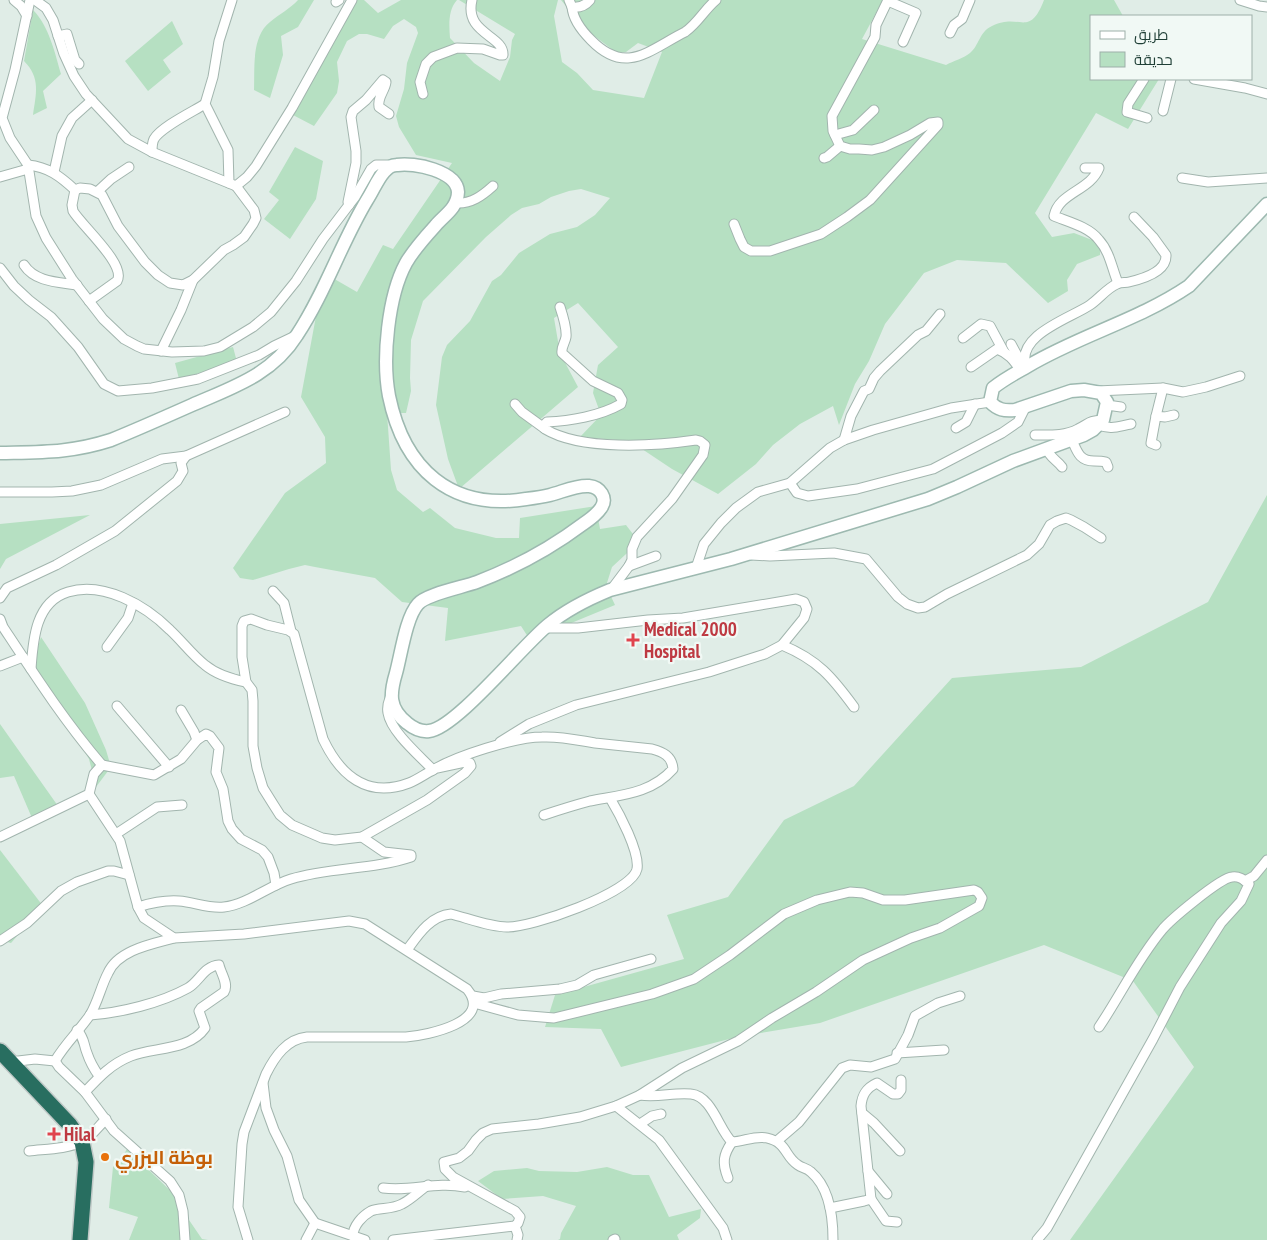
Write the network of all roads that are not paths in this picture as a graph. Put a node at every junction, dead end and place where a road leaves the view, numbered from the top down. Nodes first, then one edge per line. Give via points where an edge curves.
1 (14, 0) edge
2 (30, 0) edge
3 (35, 0) edge
4 (232, 0) edge
5 (472, 0) edge
6 (590, 0) edge
7 (716, 0) edge
8 (888, 0) edge
9 (970, 0) edge
10 (1240, 0) edge
11 (349, 2) edge
12 (570, 3) edge
13 (1267, 7) edge
14 (27, 16) junction
15 (950, 33) dead end
16 (58, 36) junction
17 (903, 42) dead end
18 (79, 64) dead end
19 (1143, 80) edge
20 (1171, 80) edge
21 (1200, 80) edge
22 (423, 94) dead end
23 (1267, 94) edge
24 (92, 100) junction
25 (205, 104) junction
26 (874, 110) dead end
27 (1163, 111) dead end
28 (389, 114) dead end
29 (1147, 118) dead end
30 (1, 119) edge
31 (835, 135) junction
32 (840, 146) junction
33 (152, 152) junction
34 (824, 158) dead end
35 (393, 165) junction
36 (28, 167) junction
37 (129, 167) dead end
38 (1085, 168) dead end
39 (54, 172) junction
40 (0, 177) edge
41 (1182, 178) dead end
42 (1267, 178) edge
43 (233, 185) junction
44 (493, 186) dead end
45 (75, 190) junction
46 (98, 192) junction
47 (456, 203) junction
48 (1267, 204) edge
49 (349, 205) junction
50 (1134, 217) dead end
51 (734, 224) dead end
52 (24, 265) dead end
53 (0, 268) edge
54 (193, 280) junction
55 (1118, 283) junction
56 (77, 285) junction
57 (89, 301) junction
58 (560, 308) dead end
59 (940, 314) dead end
60 (298, 334) junction
61 (963, 338) dead end
62 (1011, 344) dead end
63 (161, 351) junction
64 (1004, 352) junction
65 (1024, 366) junction
66 (971, 367) dead end
67 (1240, 376) dead end
68 (1163, 388) junction
69 (1089, 391) junction
70 (990, 402) junction
71 (515, 404) dead end
72 (975, 404) junction
73 (1107, 405) junction
74 (1026, 406) junction
75 (1121, 407) dead end
76 (284, 412) dead end
77 (1174, 415) dead end
78 (1156, 416) junction
79 (1101, 422) junction
80 (1131, 424) dead end
81 (544, 428) junction
82 (956, 428) dead end
83 (1035, 435) dead end
84 (844, 440) junction
85 (1072, 440) junction
86 (1156, 446) dead end
87 (1046, 449) junction
88 (0, 453) edge
89 (186, 456) junction
90 (1062, 467) dead end
91 (1108, 467) dead end
92 (790, 482) junction
93 (0, 492) edge
94 (1101, 538) dead end
95 (744, 555) junction
96 (656, 556) dead end
97 (629, 566) junction
98 (696, 568) junction
99 (273, 590) dead end
100 (610, 590) junction
101 (0, 598) edge
102 (133, 602) junction
103 (0, 619) edge
104 (544, 628) junction
105 (291, 631) junction
106 (782, 645) junction
107 (107, 647) dead end
108 (23, 657) junction
109 (0, 666) edge
110 (31, 669) junction
111 (246, 682) junction
112 (391, 697) junction
113 (117, 706) dead end
114 (854, 707) dead end
115 (181, 710) dead end
116 (197, 740) junction
117 (493, 747) junction
118 (102, 765) junction
119 (169, 767) junction
120 (435, 769) junction
121 (89, 794) junction
122 (610, 798) junction
123 (182, 805) dead end
124 (544, 815) dead end
125 (116, 834) junction
126 (0, 837) edge
127 (362, 837) junction
128 (1267, 860) edge
129 (129, 875) junction
130 (1246, 881) junction
131 (276, 885) junction
132 (138, 907) junction
133 (174, 938) junction
134 (0, 941) edge
135 (406, 950) junction
136 (651, 959) dead end
137 (960, 996) dead end
138 (474, 1000) junction
139 (90, 1014) junction
140 (1099, 1028) dead end
141 (77, 1030) junction
142 (944, 1050) dead end
143 (0, 1051) edge
144 (897, 1053) junction
145 (55, 1060) junction
146 (10, 1062) junction
147 (99, 1076) junction
148 (901, 1080) dead end
149 (263, 1082) junction
150 (85, 1092) junction
151 (640, 1095) junction
152 (616, 1106) junction
153 (661, 1114) dead end
154 (862, 1114) junction
155 (106, 1120) junction
156 (640, 1124) junction
157 (777, 1141) junction
158 (82, 1142) junction
159 (732, 1142) junction
160 (29, 1151) dead end
161 (900, 1151) dead end
162 (868, 1171) junction
163 (728, 1178) dead end
164 (428, 1185) junction
165 (383, 1188) dead end
166 (475, 1190) junction
167 (887, 1194) dead end
168 (870, 1199) junction
169 (830, 1208) junction
170 (897, 1222) dead end
171 (315, 1223) junction
172 (515, 1226) junction
173 (353, 1236) junction
174 (80, 1240) edge
175 (185, 1240) edge
176 (248, 1240) edge
177 (306, 1240) edge
178 (365, 1240) edge
179 (393, 1240) edge
180 (517, 1240) edge
181 (727, 1240) edge
182 (833, 1240) edge
183 (1037, 1240) edge

1 - 14 street
2 - 14 street
3 - 16 street via 46,8
4 - 25 street
5 - 22 street via 472,19 499,45 504,55 483,49 457,48 433,57 426,64 420,82
6 - 12 street via 583,6
7 - 12 street via 685,32 638,57 625,58 609,54 595,44 575,20
8 - 17 street via 916,13
8 - 31 street via 876,25 875,37 835,108 832,123
9 - 15 street via 962,19
10 - 13 street
11 - 43 street via 292,108 256,166 247,177
14 - 30 street via 16,70
16 - 18 street via 67,34
16 - 24 street via 74,76
19 - 29 street via 1128,104 1127,112
20 - 27 street
21 - 23 street
24 - 33 street via 128,139
24 - 39 street via 72,118 62,136
25 - 33 street via 160,133 154,140
25 - 43 street via 228,150
26 - 31 street via 853,130
28 - 49 street via 378,103 386,87 383,80 351,117 356,151
30 - 36 street
31 - 32 street
32 - 34 street
32 - 51 street via 878,148 938,122 870,200 821,234 770,251 751,251 744,247
33 - 43 street
35 - 47 street via 415,166 447,175 454,180 458,192
35 - 49 street via 376,165 371,169
35 - 60 street via 382,175 363,207
36 - 39 street via 43,167
36 - 40 street
36 - 56 street via 36,216 46,238
37 - 46 street via 111,178
38 - 55 street via 1099,168 1092,181 1058,204 1054,216 1091,232 1099,240
39 - 45 street
41 - 42 street via 1208,182
43 - 54 street via 254,210 256,218 244,237 224,250
44 - 47 street via 474,200
45 - 46 street
45 - 57 street via 73,210 107,251 119,272 117,281
46 - 54 street via 126,238 158,275 178,285
47 - 112 street via 407,262 392,301 388,392 405,441 437,481 451,491 472,498 491,502 518,500 582,486 593,486 604,497 603,504 578,528 512,567 427,597 417,604 406,632
48 - 65 street via 1189,286 1144,312
49 - 63 street via 287,292 258,323 220,347 204,351
50 - 55 street via 1167,258 1153,274
52 - 56 street via 42,280
53 - 60 street via 20,292 51,316 104,384 118,390 152,388 198,378 258,355
54 - 63 street
55 - 65 street via 1075,316 1054,323 1038,336 1026,351
56 - 57 street
57 - 63 street via 124,339 144,349
58 - 81 street via 566,336 562,353 593,381 618,393 622,400 621,404 607,410 547,422
59 - 84 street via 864,391 851,416
60 - 88 street via 282,356 251,379 111,440 88,448 59,452
61 - 64 street via 980,324 990,326
62 - 65 street
64 - 65 street
64 - 66 street via 997,348
65 - 70 street via 993,388
67 - 68 street via 1190,391
68 - 69 street
68 - 78 street
69 - 73 street via 1101,393
69 - 74 street via 1071,391
70 - 72 street
70 - 74 street via 996,408 1007,410
71 - 81 street
72 - 82 street via 966,422
72 - 84 street
73 - 75 street
73 - 79 street
74 - 92 street via 1018,422 1002,433 933,469 857,489 808,496 797,493
76 - 89 street
77 - 78 street
78 - 86 street via 1151,443
79 - 80 street via 1105,428
79 - 83 street via 1091,420 1078,430 1057,436
79 - 85 street via 1093,430
81 - 97 street via 583,442 660,444 700,440 705,445 703,455 672,500 637,537
84 - 92 street via 818,457
85 - 87 street
85 - 91 street via 1083,460 1103,461
87 - 90 street
87 - 95 street via 928,499
89 - 93 street via 162,459 115,480 85,489
89 - 101 street via 180,463 183,471 177,481 115,531 56,565 7,588
92 - 98 street via 758,492 736,508 704,544
94 - 95 street via 1066,518 1057,521 1050,525 1039,544 1027,555 926,607 918,608 898,597 866,559 834,553
95 - 98 street
96 - 97 street
97 - 100 street
98 - 100 street
99 - 105 street via 284,603
100 - 104 street via 566,612
102 - 107 street via 128,618
102 - 110 street via 101,590 87,589 54,598 37,624
102 - 111 street via 168,628 205,666 230,679
103 - 108 street
104 - 106 street via 682,618 789,599 801,600 806,605 806,614
104 - 112 street via 467,705 444,725 431,731 421,731 405,722 394,708
105 - 111 street via 251,618 244,621 241,636
105 - 120 street via 296,639 323,739 346,774 361,783 388,787 408,783
106 - 114 street via 805,655 822,668
106 - 117 street via 732,666 576,706 529,724
108 - 109 street
108 - 110 street
110 - 118 street
111 - 127 street via 253,696 253,746 257,768 263,788 280,815 292,825 322,838
112 - 120 street via 387,712 390,721
113 - 119 street
115 - 116 street
116 - 119 street via 185,756
116 - 131 street via 206,734 219,748 216,772 223,789 228,821 241,839 268,857
117 - 120 street
117 - 122 street via 542,736 652,749 670,758 673,769 658,782 633,793
118 - 119 street via 154,775
118 - 121 street via 94,774
120 - 127 street via 465,762 471,766 427,800
121 - 125 street
121 - 126 street
122 - 124 street
122 - 135 street via 636,858 637,869 626,882 580,907 506,928 442,914
123 - 125 street via 157,807
125 - 129 street
127 - 131 street via 384,852 411,854 411,858 311,874
128 - 130 street
129 - 132 street
129 - 134 street via 108,871 68,886 27,923
130 - 140 street via 1230,876 1199,897 1163,929
130 - 183 street via 1248,884 1241,901 1221,923 1180,987 1047,1228
131 - 132 street via 226,907 180,901
132 - 133 street via 144,918
133 - 135 street via 244,934 349,921 365,924
133 - 139 street via 127,954 114,963
135 - 138 street via 467,988
136 - 138 street via 594,975 577,985 560,989 501,994
137 - 144 street via 915,1016
138 - 149 street via 464,1021 421,1036 300,1038 280,1052
138 - 151 street via 518,1015 554,1018 652,994 694,979 784,914 817,900 850,892 883,900 974,890 980,894 982,901 979,906 953,922 863,960 738,1041 682,1068
139 - 141 street
139 - 147 street via 132,1008 175,995 190,988 214,966 219,966 226,984 224,992 199,1011 205,1028 197,1038 131,1056
141 - 145 street
141 - 147 street
142 - 144 street
143 - 146 highway
144 - 157 street via 895,1059 871,1067 850,1065 842,1068 799,1122
145 - 146 street
145 - 150 street
146 - 158 highway
147 - 150 street
148 - 154 street via 902,1090 898,1094 877,1083 871,1086 862,1098
149 - 171 street via 266,1108 287,1156 299,1200
149 - 176 street via 242,1144 238,1207
150 - 155 street
151 - 152 street
151 - 159 street via 697,1096 717,1117 726,1137
152 - 156 street
152 - 166 street via 560,1121 492,1129 483,1133 468,1151 443,1165 448,1174
153 - 156 street
154 - 161 street
154 - 162 street
155 - 158 street
155 - 175 street via 170,1181 179,1195
156 - 181 street via 659,1140 672,1157 723,1228
157 - 159 street via 760,1137
157 - 169 street via 798,1165 814,1174
158 - 160 street
158 - 174 highway via 86,1162
159 - 163 street via 724,1155
162 - 167 street
162 - 168 street
164 - 165 street
164 - 166 street via 446,1184
164 - 173 street via 401,1205 371,1211 358,1222
166 - 172 street via 515,1211 520,1217
168 - 169 street
168 - 170 street via 886,1221
169 - 182 street
171 - 173 street
171 - 177 street
172 - 179 street
172 - 180 street
173 - 178 street

